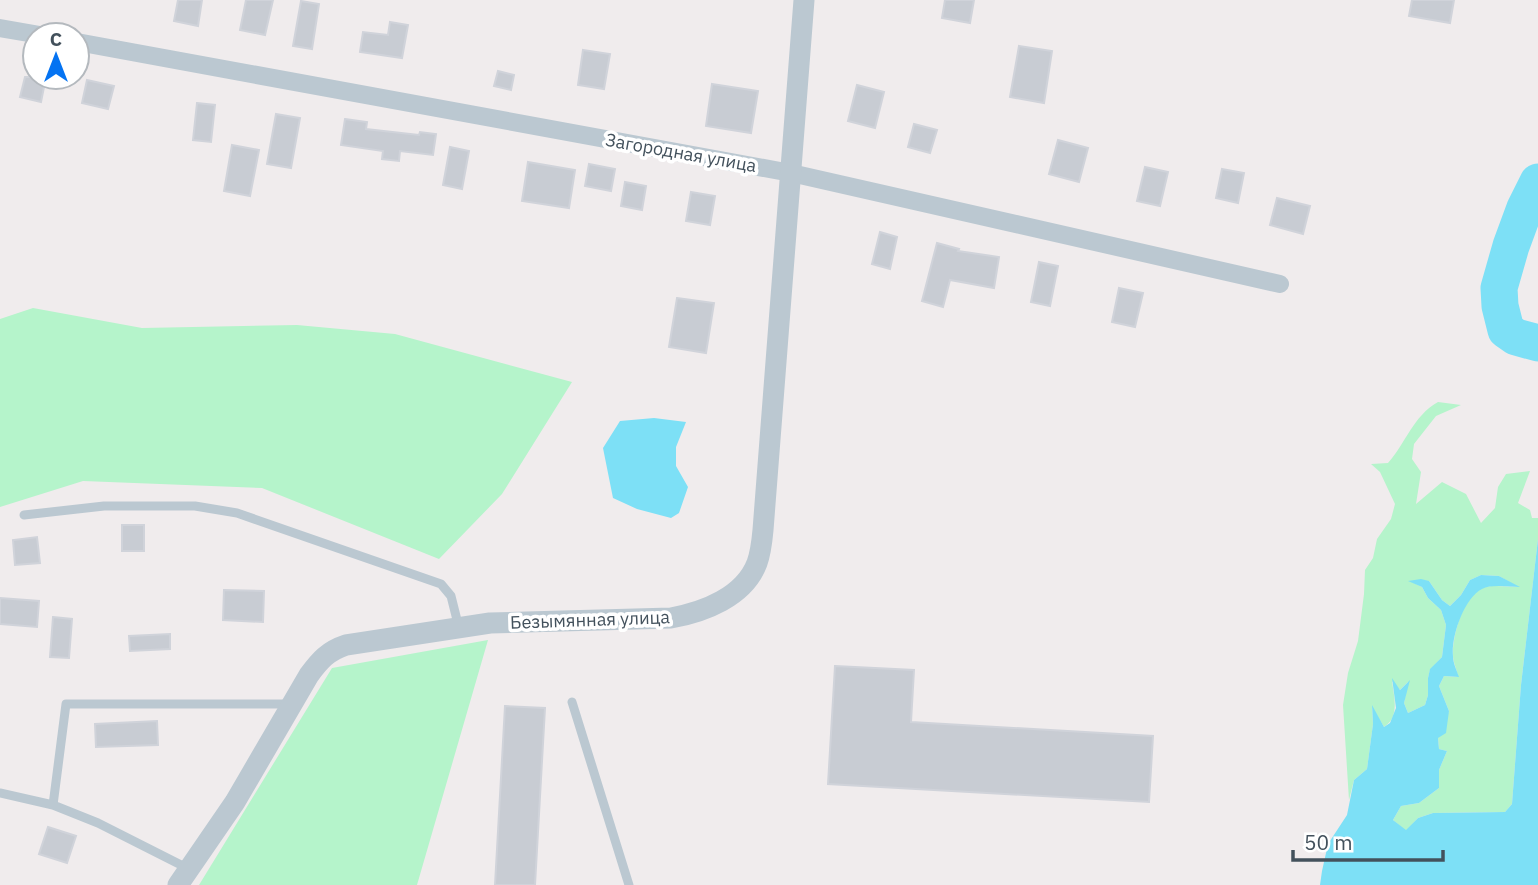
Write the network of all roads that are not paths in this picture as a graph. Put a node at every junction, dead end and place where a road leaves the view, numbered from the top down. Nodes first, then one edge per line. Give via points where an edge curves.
1 (804, 0) edge
2 (0, 27) edge
3 (21, 31) edge
4 (91, 45) edge
5 (791, 173) junction
6 (1280, 284) dead end
7 (24, 514) dead end
8 (458, 628) junction
9 (572, 702) dead end
10 (292, 705) junction
11 (0, 793) edge
12 (53, 805) junction
13 (183, 877) edge
14 (629, 885) edge

1 - 5 street, Безымянная улица
2 - 3 street
4 - 5 street, Загородная улица
5 - 6 street, Загородная улица
5 - 8 street, Безымянная улица via 761,548 750,577 717,604 671,618
7 - 8 lane via 104,506 195,506 237,513 441,584 451,596
8 - 10 street, Безымянная улица via 332,650 320,659
9 - 14 lane
10 - 12 lane via 66,704
10 - 13 street, Безымянная улица via 235,802
11 - 12 lane
12 - 13 lane via 97,823

